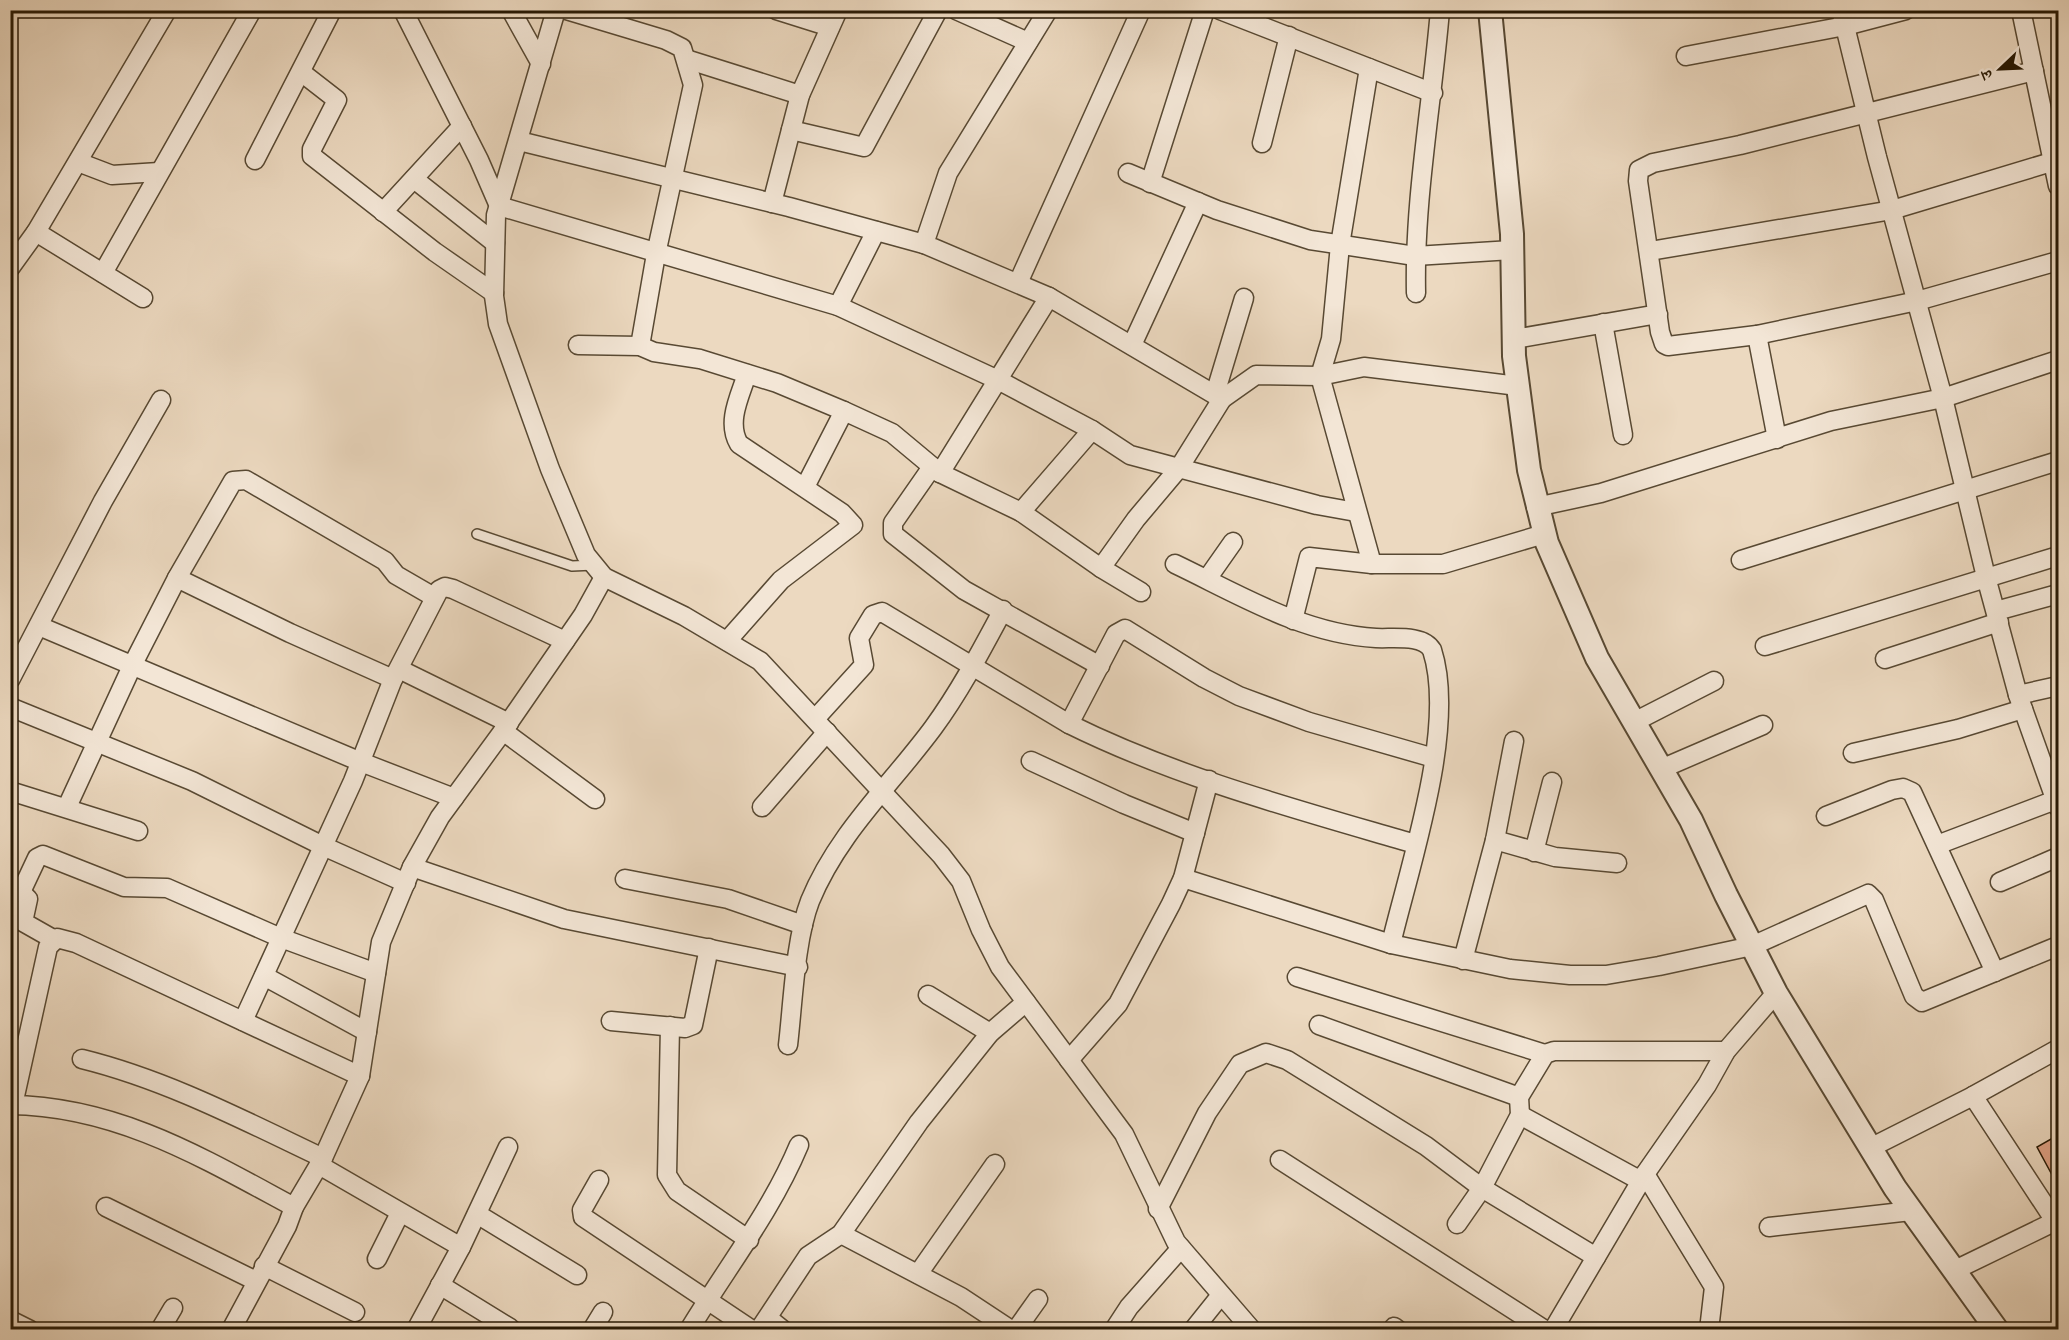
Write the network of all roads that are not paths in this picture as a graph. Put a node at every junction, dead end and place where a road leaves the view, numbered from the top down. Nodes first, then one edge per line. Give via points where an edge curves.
1 (167, 10) edge
2 (252, 10) edge
3 (332, 10) edge
4 (403, 10) edge
5 (511, 10) edge
6 (556, 10) edge
7 (566, 10) edge
8 (776, 10) edge
9 (938, 10) edge
10 (956, 10) edge
11 (1048, 10) edge
12 (1141, 10) edge
13 (1205, 10) edge
14 (1220, 10) edge
15 (1440, 10) edge
16 (1490, 10) edge
17 (1906, 10) edge
18 (2021, 10) edge
19 (1843, 18) edge
20 (834, 19) edge
21 (1289, 36) junction
22 (1028, 42) junction
23 (1686, 56) dead end
24 (686, 59) junction
25 (541, 64) junction
26 (1369, 68) junction
27 (2034, 71) junction
28 (301, 72) junction
29 (1433, 93) junction
30 (800, 95) junction
31 (1866, 114) junction
32 (462, 126) junction
33 (791, 130) junction
34 (519, 141) junction
35 (1262, 143) dead end
36 (255, 160) dead end
37 (2056, 160) edge
38 (78, 162) junction
39 (159, 172) junction
40 (1128, 173) dead end
41 (672, 177) junction
42 (414, 179) junction
43 (1150, 183) junction
44 (2058, 186) edge
45 (1198, 202) junction
46 (772, 203) junction
47 (499, 206) junction
48 (1892, 210) junction
49 (384, 212) junction
50 (876, 231) junction
51 (36, 232) junction
52 (495, 243) junction
53 (924, 244) junction
54 (1340, 244) junction
55 (1512, 250) junction
56 (1650, 251) junction
57 (657, 254) junction
58 (1415, 256) junction
59 (2058, 261) edge
60 (13, 263) edge
61 (103, 273) junction
62 (1018, 283) junction
63 (494, 293) junction
64 (1416, 293) dead end
65 (1049, 297) junction
66 (143, 298) dead end
67 (1244, 298) dead end
68 (1917, 301) junction
69 (838, 306) junction
70 (1658, 314) junction
71 (1604, 323) junction
72 (1757, 335) junction
73 (1514, 339) junction
74 (578, 345) dead end
75 (1132, 345) junction
76 (640, 346) junction
77 (2058, 360) edge
78 (747, 374) junction
79 (1320, 376) junction
80 (998, 380) junction
81 (1518, 386) junction
82 (1219, 397) junction
83 (1943, 398) junction
84 (161, 400) dead end
85 (844, 411) junction
86 (1092, 430) junction
87 (1623, 435) dead end
88 (1778, 439) junction
89 (2058, 460) edge
90 (1179, 468) junction
91 (936, 470) junction
92 (805, 487) junction
93 (1965, 490) junction
94 (1536, 507) junction
95 (1022, 512) junction
96 (1356, 512) junction
97 (477, 534) dead end
98 (1544, 534) junction
99 (1233, 542) dead end
100 (2058, 556) edge
101 (1741, 560) dead end
102 (1175, 564) dead end
103 (1372, 564) junction
104 (1101, 568) junction
105 (599, 571) junction
106 (1986, 577) junction
107 (177, 578) junction
108 (1207, 579) junction
109 (1141, 592) dead end
110 (2058, 594) edge
111 (434, 597) junction
112 (1003, 610) junction
113 (1998, 616) junction
114 (1293, 620) junction
115 (39, 626) junction
116 (565, 640) junction
117 (728, 641) junction
118 (1765, 646) dead end
119 (1885, 658) dead end
120 (133, 664) junction
121 (1100, 666) junction
122 (972, 668) junction
123 (12, 674) edge
124 (396, 674) junction
125 (1714, 681) dead end
126 (2058, 686) edge
127 (2021, 702) junction
128 (10, 707) edge
129 (1634, 722) junction
130 (1069, 724) junction
131 (821, 725) junction
132 (1762, 725) dead end
133 (506, 727) junction
134 (1514, 741) dead end
135 (96, 743) junction
136 (1852, 753) dead end
137 (1434, 758) junction
138 (1031, 761) dead end
139 (361, 762) junction
140 (1661, 769) junction
141 (1209, 780) junction
142 (1552, 782) dead end
143 (881, 789) junction
144 (10, 791) edge
145 (454, 798) junction
146 (595, 800) dead end
147 (2057, 802) edge
148 (67, 807) junction
149 (762, 807) dead end
150 (1826, 816) dead end
151 (138, 831) dead end
152 (1195, 833) junction
153 (1495, 840) junction
154 (1415, 844) junction
155 (1937, 845) junction
156 (323, 846) junction
157 (1533, 852) junction
158 (2058, 857) edge
159 (1617, 863) dead end
160 (409, 875) junction
161 (1183, 878) junction
162 (625, 879) dead end
163 (2000, 882) dead end
164 (16, 891) edge
165 (803, 925) junction
166 (281, 938) junction
167 (53, 939) junction
168 (1391, 944) junction
169 (1752, 946) junction
170 (2058, 946) edge
171 (710, 948) junction
172 (1463, 960) junction
173 (798, 967) junction
174 (1995, 972) junction
175 (376, 973) junction
176 (264, 976) junction
177 (1297, 977) dead end
178 (1776, 993) junction
179 (928, 995) dead end
180 (1026, 1002) junction
181 (243, 1021) junction
182 (611, 1021) dead end
183 (1319, 1025) dead end
184 (670, 1026) junction
185 (367, 1032) junction
186 (990, 1033) junction
187 (788, 1045) dead end
188 (2058, 1050) edge
189 (1725, 1051) junction
190 (1545, 1054) junction
191 (82, 1059) dead end
192 (1069, 1060) junction
193 (360, 1076) junction
194 (1973, 1096) junction
195 (12, 1105) edge
196 (1519, 1106) junction
197 (800, 1145) dead end
198 (508, 1147) dead end
199 (1870, 1148) junction
200 (1280, 1160) dead end
201 (321, 1162) junction
202 (995, 1164) dead end
203 (1643, 1178) junction
204 (599, 1180) dead end
205 (1482, 1188) junction
206 (106, 1206) dead end
207 (294, 1207) junction
208 (1158, 1209) junction
209 (1911, 1211) junction
210 (400, 1213) junction
211 (477, 1214) junction
212 (2057, 1221) edge
213 (1457, 1224) dead end
214 (1769, 1227) dead end
215 (841, 1234) junction
216 (749, 1240) junction
217 (461, 1247) junction
218 (1181, 1248) junction
219 (1596, 1257) junction
220 (376, 1259) dead end
221 (1955, 1270) junction
222 (260, 1273) junction
223 (918, 1274) junction
224 (578, 1275) dead end
225 (440, 1284) junction
226 (1221, 1295) junction
227 (1038, 1299) dead end
228 (707, 1300) junction
229 (173, 1308) dead end
230 (355, 1312) dead end
231 (603, 1312) dead end
232 (10, 1320) edge
233 (763, 1324) edge
234 (510, 1328) dead end
235 (30, 1329) edge
236 (160, 1329) edge
237 (231, 1329) edge
238 (416, 1329) edge
239 (592, 1329) edge
240 (689, 1329) edge
241 (752, 1329) edge
242 (783, 1329) edge
243 (1011, 1329) edge
244 (1016, 1329) edge
245 (1114, 1329) edge
246 (1193, 1329) edge
247 (1252, 1329) edge
248 (1545, 1329) edge
249 (1553, 1329) edge
250 (1709, 1329) edge
251 (1997, 1329) edge

1 - 38 street
2 - 39 street
3 - 28 street
4 - 32 street
5 - 25 street
6 - 25 street
7 - 24 street via 666,40 682,48
8 - 20 street
9 - 33 street via 864,147
10 - 22 street
11 - 22 street
12 - 62 street
13 - 43 street
14 - 21 street
15 - 29 street
16 - 55 street
17 - 19 street
18 - 27 street
19 - 23 street
19 - 31 street
20 - 30 street
21 - 26 street
21 - 35 street
22 - 53 street via 948,173
24 - 30 street
24 - 41 street via 693,85
25 - 34 street
26 - 29 street
26 - 54 street
27 - 31 street
27 - 37 street
28 - 36 street
28 - 49 street via 337,100 312,156
29 - 58 street
30 - 33 street
31 - 48 street
31 - 56 street via 1642,166 1638,181
32 - 42 street
32 - 47 street
33 - 46 street
34 - 41 street
34 - 47 street
37 - 44 street
37 - 48 street
38 - 39 street via 112,175
38 - 51 street
39 - 61 street
40 - 43 street
41 - 46 street
41 - 57 street
42 - 49 street
42 - 52 street
43 - 45 street
45 - 54 street via 1310,240
45 - 75 street
46 - 50 street
47 - 52 street
47 - 57 street
48 - 56 street
48 - 68 street
49 - 63 street
50 - 53 street
50 - 69 street
51 - 60 street
51 - 61 street
52 - 63 street
53 - 62 street
54 - 58 street
54 - 79 street via 1331,339
55 - 58 street
55 - 73 street
56 - 70 street
57 - 69 street
57 - 76 street
58 - 64 street
59 - 68 street
61 - 66 street
62 - 65 street
63 - 105 street via 498,324 550,469 586,555
65 - 75 street
65 - 80 street
67 - 82 street
68 - 72 street
68 - 83 street
69 - 80 street
70 - 71 street
70 - 72 street via 1662,339 1668,346
71 - 73 street
71 - 87 street
72 - 88 street
73 - 81 street
74 - 76 street
75 - 82 street
76 - 78 street
77 - 83 street
78 - 85 street
78 - 92 street via 734,418 734,436 746,450
79 - 81 street via 1364,367
79 - 82 street via 1256,375
79 - 96 street
80 - 86 street
80 - 91 street
81 - 94 street
82 - 90 street
83 - 88 street via 1831,421
83 - 93 street
84 - 115 street via 103,501
85 - 91 street via 892,433
85 - 92 street
86 - 90 street via 1130,455
86 - 95 street
88 - 94 street via 1601,493
89 - 93 street
90 - 96 street
90 - 104 street
91 - 95 street
91 - 112 street via 893,523 891,531 938,572
92 - 117 street via 851,520 852,528 781,580
93 - 101 street
93 - 106 street
94 - 98 street
95 - 104 street
96 - 103 street
97 - 105 lane via 572,566
98 - 103 street via 1443,564
98 - 129 street via 1597,658
99 - 108 street
100 - 106 street
102 - 108 street
103 - 114 street via 1310,557
104 - 109 street
105 - 116 street
105 - 117 street
106 - 113 street
106 - 118 street
107 - 111 street via 231,483 242,479 385,561 396,575
107 - 120 street
107 - 124 street via 290,633
108 - 114 street
110 - 113 street
111 - 116 street via 441,588 453,589
111 - 124 street
112 - 121 street
112 - 122 street
113 - 119 street
113 - 127 street
114 - 137 street via 1331,633 1420,640 1429,645 1438,693
115 - 120 street
115 - 123 street
116 - 133 street
117 - 131 street via 760,661
120 - 135 street
120 - 139 street
121 - 130 street
121 - 137 street via 1116,634 1125,629 1239,696 1310,722
122 - 130 street
122 - 131 street via 879,611 859,638 864,665
122 - 143 street via 932,730
124 - 133 street
124 - 139 street
125 - 129 street
126 - 127 street
127 - 136 street via 1958,729
127 - 147 street
128 - 135 street
129 - 140 street
130 - 141 street
131 - 143 street
131 - 149 street
132 - 140 street
133 - 145 street
133 - 146 street
134 - 153 street
135 - 148 street
135 - 156 street via 192,781
137 - 154 street
138 - 152 street
139 - 145 street
139 - 156 street
140 - 169 street via 1691,820
141 - 152 street
141 - 154 street
142 - 157 street
143 - 165 street via 835,852
143 - 180 street via 961,881 1000,967
144 - 148 street
145 - 160 street
147 - 155 street
148 - 151 street
150 - 155 street via 1892,790 1907,789 1915,796
152 - 161 street
153 - 157 street
153 - 172 street
154 - 168 street
155 - 174 street
156 - 160 street
156 - 166 street
157 - 159 street via 1570,860
158 - 163 street
160 - 171 street via 564,919
160 - 175 street via 381,942
161 - 168 street
161 - 192 street via 1118,1004
162 - 165 street via 728,899
164 - 166 street via 43,855 124,887 167,888
164 - 167 street via 28,899 23,922
165 - 173 street
166 - 175 street
166 - 176 street
167 - 181 street via 76,943
167 - 195 street
168 - 172 street
169 - 172 street via 1606,975 1570,975
169 - 174 street via 1868,894 1919,1001
169 - 178 street
170 - 174 street
171 - 173 street
171 - 184 street via 695,1023 685,1028
173 - 187 street
175 - 185 street
176 - 181 street
176 - 185 street
177 - 190 street
178 - 189 street
178 - 199 street
179 - 186 street
180 - 186 street
180 - 192 street
181 - 193 street
182 - 184 street
183 - 196 street
184 - 216 street via 667,1175 677,1191
185 - 193 street
186 - 215 street via 919,1122
188 - 194 street
189 - 190 street
189 - 203 street via 1707,1085
190 - 196 street
191 - 201 street via 122,1069 212,1106
192 - 208 street via 1124,1134
193 - 201 street
194 - 199 street
194 - 212 street
195 - 207 street via 85,1112 125,1124 202,1158
196 - 203 street
196 - 205 street
197 - 216 street
198 - 211 street
199 - 209 street
200 - 248 street
201 - 207 street
201 - 210 street
202 - 223 street
203 - 219 street
203 - 250 street via 1714,1287
204 - 228 street via 582,1210 584,1217
205 - 208 street via 1426,1146 1287,1060 1266,1053 1240,1064 1207,1113
205 - 213 street
205 - 219 street
206 - 222 street
207 - 222 street
208 - 218 street
209 - 214 street
209 - 221 street
210 - 217 street
210 - 220 street
211 - 217 street
211 - 224 street
212 - 221 street
215 - 223 street
215 - 233 street via 808,1256
216 - 228 street
217 - 225 street
218 - 226 street
218 - 245 street
219 - 249 street
221 - 251 street
222 - 230 street
222 - 237 street
223 - 243 street
225 - 234 street
225 - 238 street
226 - 246 street
226 - 247 street
227 - 244 street
228 - 240 street
228 - 241 street
229 - 236 street
231 - 239 street
232 - 235 street
233 - 242 street

